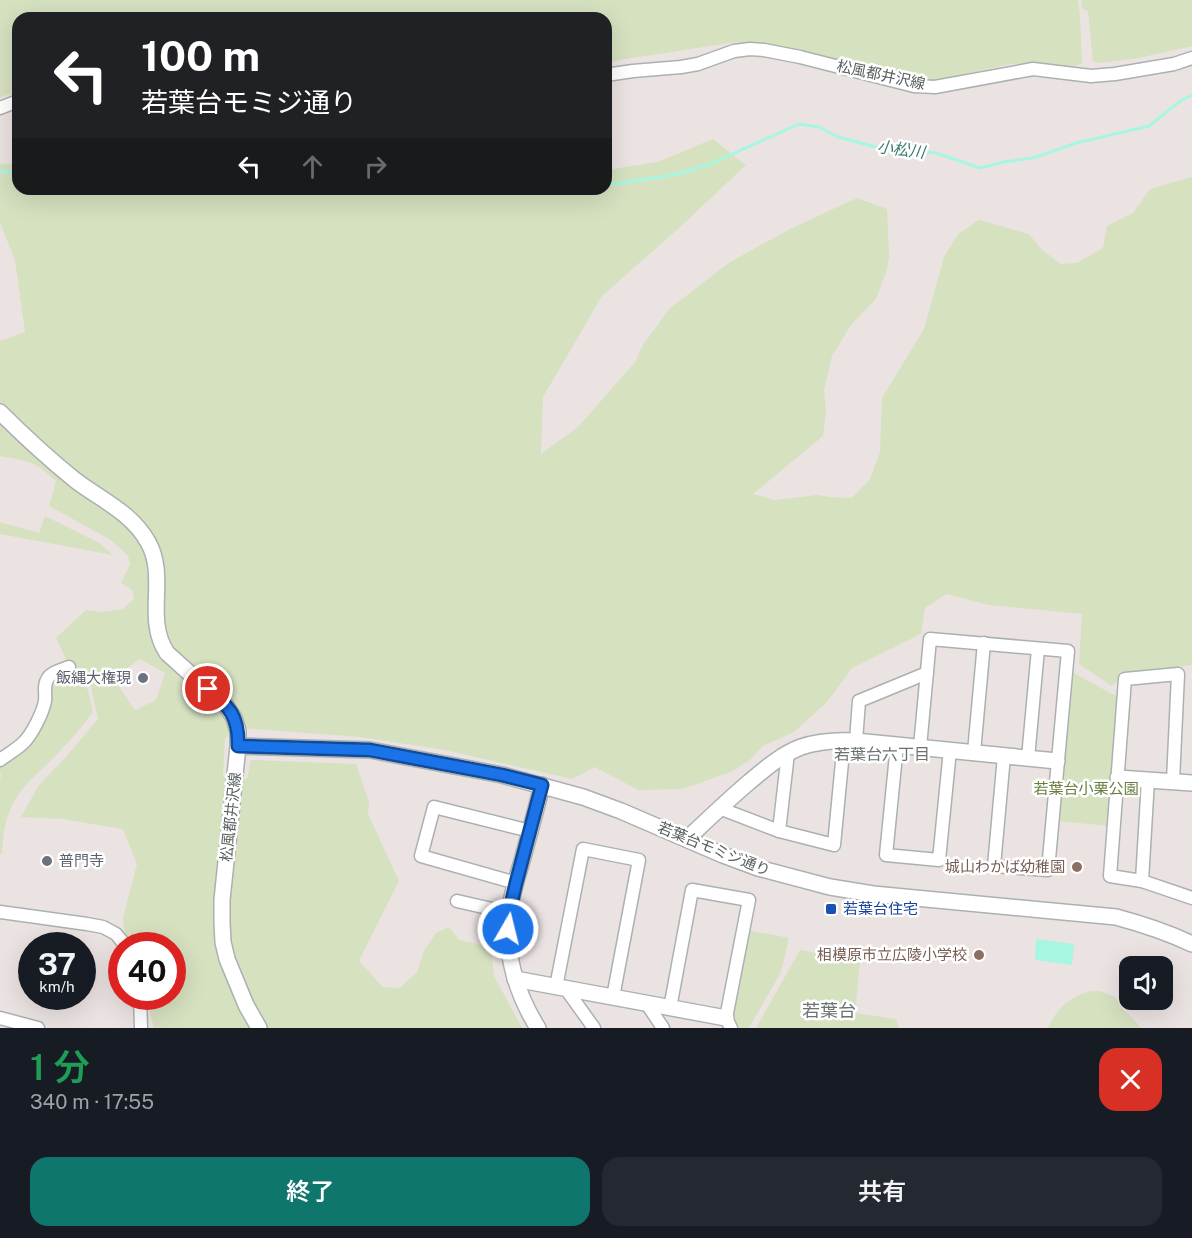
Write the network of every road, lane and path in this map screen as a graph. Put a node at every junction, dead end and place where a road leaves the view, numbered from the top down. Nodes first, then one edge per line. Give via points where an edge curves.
1 (1192, 58) edge
2 (612, 74) edge
3 (0, 412) edge
4 (984, 643) junction
5 (1038, 649) junction
6 (69, 667) dead end
7 (927, 673) junction
8 (850, 741) junction
9 (897, 745) junction
10 (238, 746) junction
11 (920, 747) junction
12 (950, 750) junction
13 (974, 752) junction
14 (788, 753) junction
15 (1004, 756) junction
16 (1028, 758) junction
17 (0, 760) edge
18 (1057, 761) junction
19 (1118, 778) junction
20 (1148, 780) junction
21 (1173, 781) junction
22 (1192, 783) edge
23 (542, 785) junction
24 (719, 808) junction
25 (530, 831) junction
26 (779, 831) junction
27 (687, 839) junction
28 (1142, 881) junction
29 (516, 883) junction
30 (1192, 898) edge
31 (457, 902) dead end
32 (0, 912) edge
33 (509, 913) junction
34 (112, 932) edge
35 (1192, 944) edge
36 (515, 979) junction
37 (561, 988) junction
38 (613, 997) junction
39 (647, 1004) junction
40 (670, 1008) junction
41 (140, 1010) edge
42 (0, 1018) edge
43 (729, 1023) edge
44 (38, 1028) edge
45 (141, 1028) edge
46 (258, 1028) edge
47 (538, 1028) edge
48 (594, 1028) edge
49 (663, 1028) edge

1 - 2 street, 松風都井沢線 via 1115,74 1091,76 1033,69 935,87 914,86 764,50 734,51 681,68
3 - 10 street, 松風都井沢線 via 78,482 124,512 148,541 156,563 159,640 167,653 227,706 238,731
4 - 5 street
4 - 7 street via 930,639
4 - 13 street
5 - 16 street
5 - 18 street via 1068,651
6 - 17 street via 50,675 42,712 29,735
7 - 8 street via 859,701
7 - 11 street
8 - 9 street
8 - 14 street via 828,741
8 - 26 street via 834,845
9 - 11 street
9 - 12 street via 886,855 939,860
10 - 23 street, 若葉台モミジ通り via 370,750
10 - 46 street, 松風都井沢線 via 222,900 223,942 238,989
11 - 12 street
12 - 13 street
13 - 15 street
14 - 24 street
14 - 26 street
15 - 16 street
15 - 18 street via 994,866 1048,870
16 - 18 street
19 - 20 street
19 - 21 street via 1125,679 1178,674
19 - 28 street via 1110,876
20 - 21 street
20 - 28 street
21 - 22 street
23 - 25 street
23 - 27 street, 若葉台モミジ通り via 611,807
24 - 26 street
24 - 27 street
25 - 29 street
25 - 29 street via 434,807 421,856
27 - 35 street, 若葉台モミジ通り via 758,868 839,889 1116,917 1145,924
28 - 30 street
29 - 33 street
31 - 33 street
32 - 34 street via 87,924
33 - 36 street via 508,944
36 - 37 street
36 - 47 street
37 - 38 street
37 - 38 street via 583,849 639,860
37 - 48 street
38 - 39 street
39 - 40 street
39 - 49 street
40 - 43 street
40 - 43 street via 692,890 748,900
41 - 45 street
42 - 44 street

